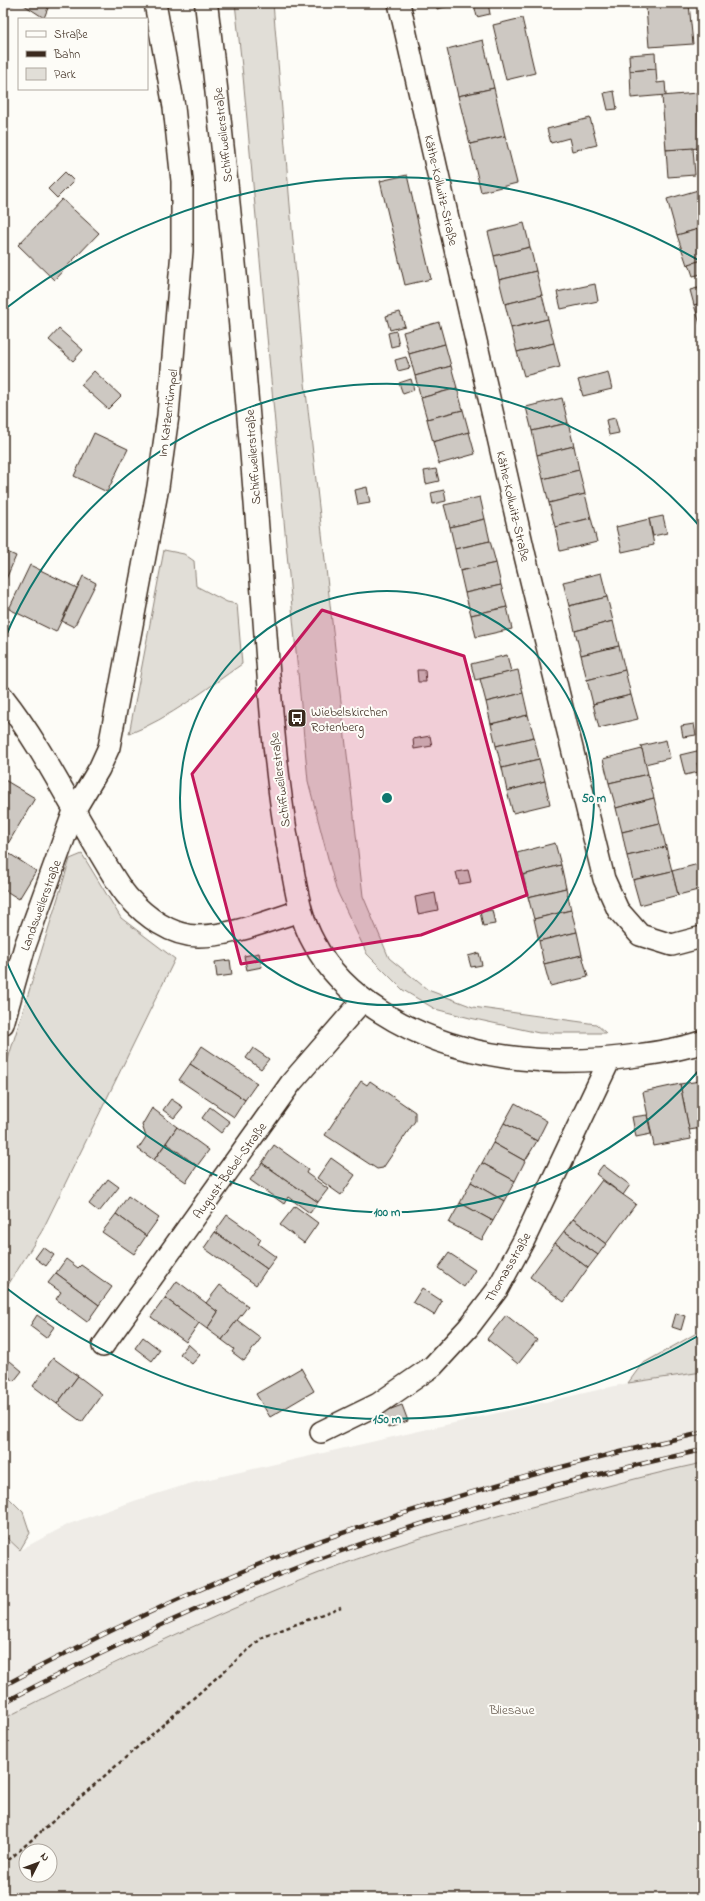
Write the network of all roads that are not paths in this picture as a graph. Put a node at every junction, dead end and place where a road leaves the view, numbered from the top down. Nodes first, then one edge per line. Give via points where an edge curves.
1 (155, 3) edge
2 (206, 3) edge
3 (399, 3) edge
4 (3, 697) edge
5 (74, 811) junction
6 (300, 911) junction
7 (702, 937) edge
8 (363, 1000) junction
9 (3, 1024) edge
10 (702, 1042) edge
11 (610, 1060) junction
12 (103, 1346) dead end
13 (321, 1432) dead end

1 - 5 street, Im Katzentümpel via 174,106 182,181 182,251 168,416 146,556 109,747 100,770
2 - 6 street, Schiffweilerstraße via 222,134 248,398 275,759
3 - 7 street, Käthe-Kollwitz-Straße via 524,549 604,878 618,910 640,935 672,945
4 - 5 street via 24,724
5 - 6 street via 128,897 152,919 172,931 196,936 223,934
5 - 9 street, Landsweilerstraße via 25,946
6 - 8 street via 314,943 327,963
8 - 11 street via 399,1023 440,1042 489,1054 549,1061
8 - 12 street, August-Bebel-Straße via 291,1083
10 - 11 street
11 - 13 street, Thomasstraße via 521,1246 497,1290 468,1328 433,1366 378,1404

